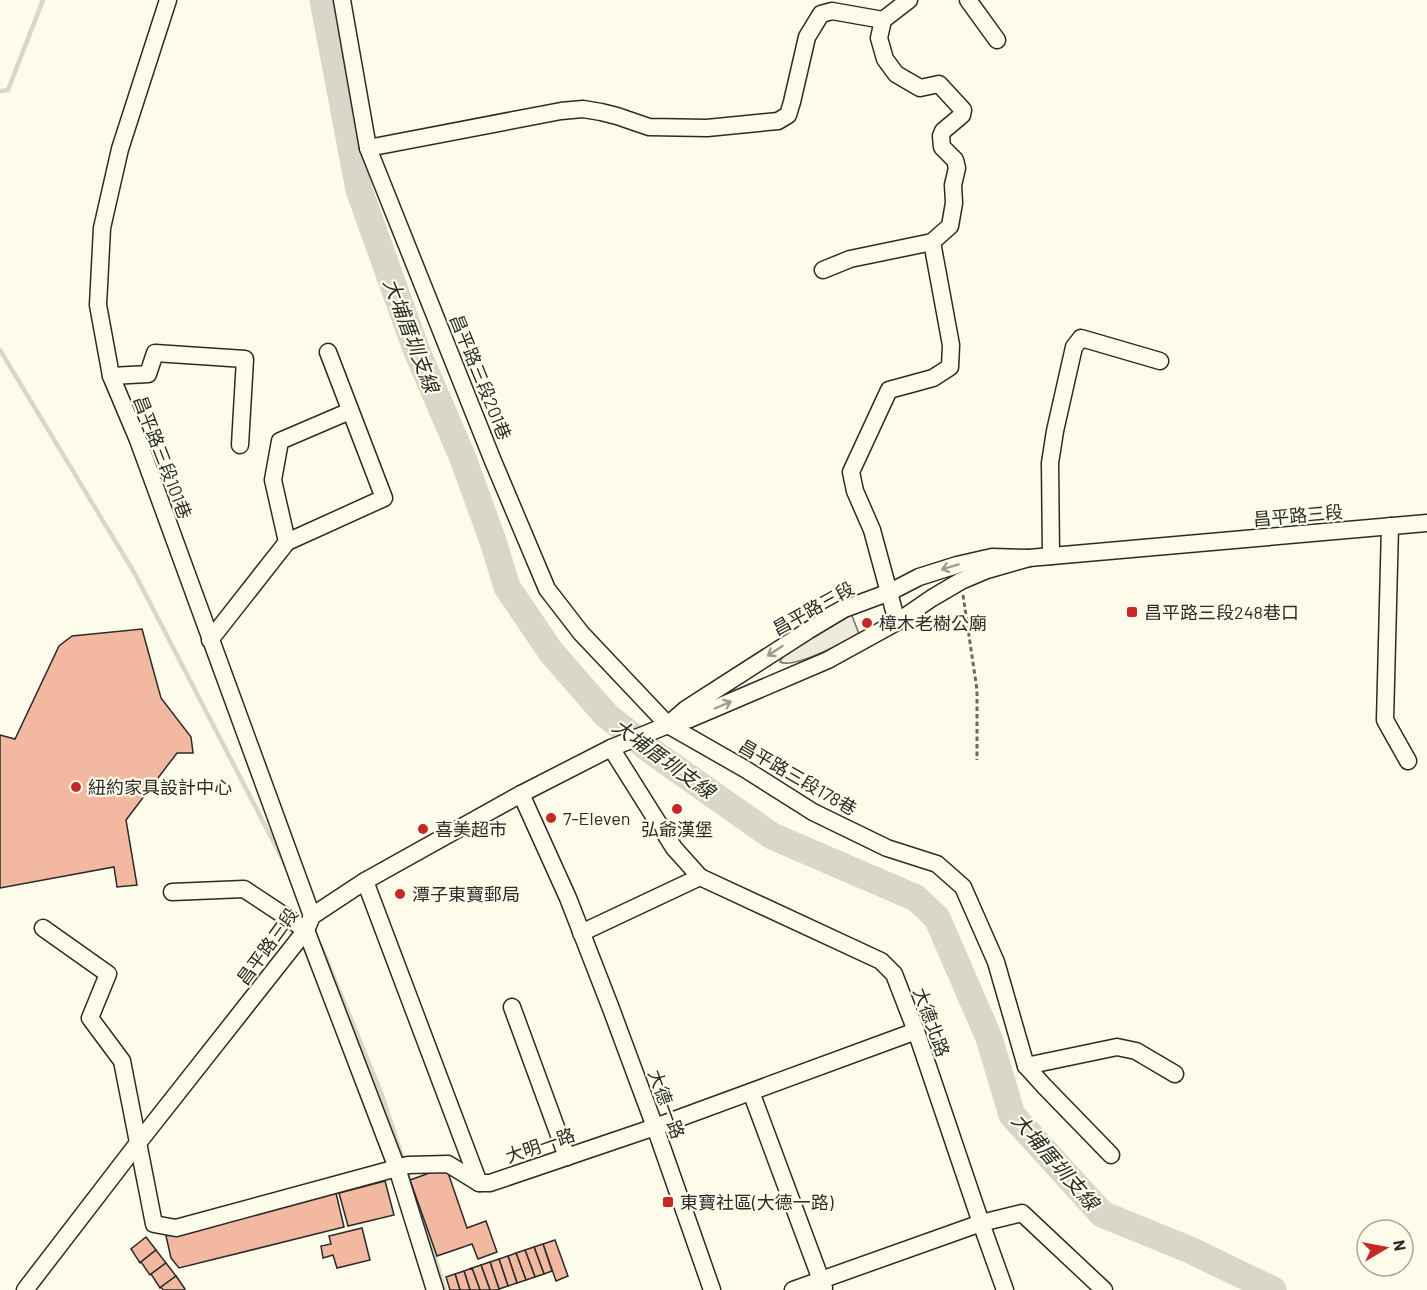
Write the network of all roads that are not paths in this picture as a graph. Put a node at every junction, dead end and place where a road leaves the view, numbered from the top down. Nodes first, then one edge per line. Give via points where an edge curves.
1 (168, 0) edge
2 (342, 0) edge
3 (909, 0) edge
4 (968, 0) edge
5 (883, 20) junction
6 (997, 40) dead end
7 (368, 148) junction
8 (932, 242) junction
9 (824, 270) dead end
10 (328, 352) dead end
11 (1160, 361) dead end
12 (111, 376) junction
13 (350, 411) junction
14 (240, 445) dead end
15 (1427, 523) edge
16 (1390, 526) junction
17 (287, 542) junction
18 (1051, 556) junction
19 (1029, 558) junction
20 (890, 592) junction
21 (897, 622) junction
22 (210, 640) junction
23 (668, 724) junction
24 (611, 748) junction
25 (1408, 761) dead end
26 (521, 794) junction
27 (700, 877) junction
28 (365, 881) junction
29 (172, 892) dead end
30 (309, 923) junction
31 (43, 928) dead end
32 (581, 933) junction
33 (512, 1007) dead end
34 (916, 1031) junction
35 (1026, 1066) junction
36 (1175, 1074) dead end
37 (751, 1092) junction
38 (655, 1127) junction
39 (138, 1143) junction
40 (1111, 1155) dead end
41 (567, 1157) junction
42 (397, 1168) junction
43 (479, 1183) junction
44 (981, 1223) junction
45 (822, 1285) edge
46 (26, 1290) edge
47 (435, 1290) edge
48 (712, 1290) edge
49 (793, 1290) edge
50 (1005, 1290) edge
51 (1104, 1290) edge

1 - 12 street, 昌平路三段101巷 via 120,149 102,228 98,305
2 - 7 street, 昌平路三段201巷
3 - 5 street
4 - 6 street
5 - 7 street via 832,11 821,14 807,37 788,115 778,121 707,128 649,127 583,110 561,111
5 - 8 street via 879,38 885,59 896,74 920,88 939,84 963,110 940,136 942,147 955,160 957,168 950,226
7 - 23 street, 昌平路三段201巷 via 547,590 581,633
8 - 9 street via 850,259
8 - 20 street via 951,345 950,367 933,378 889,390 851,472
10 - 13 street
11 - 18 street via 1081,338 1074,347 1050,463
12 - 14 street via 148,374 155,353 245,359
12 - 22 street, 昌平路三段101巷
13 - 17 street via 280,441 273,480
13 - 17 street via 384,498
15 - 16 street, 昌平路三段
16 - 18 street, 昌平路三段
16 - 25 street via 1385,720
17 - 22 street
18 - 19 street, 昌平路三段
19 -> 20 street, 昌平路三段 via 992,557 957,565
19 - 21 street, 昌平路三段 via 987,570 939,593
20 - 21 street
20 -> 23 street, 昌平路三段 via 844,609 808,630
23 -> 21 street, 昌平路三段 via 690,719 828,660
22 - 30 street, 昌平路三段101巷
23 - 24 street, 昌平路三段
23 - 35 street, 昌平路三段178巷 via 813,812 887,848 938,864 963,887 996,962
24 - 26 street, 昌平路三段
24 - 27 street via 674,848
26 - 28 street, 昌平路三段
26 - 32 street, 大德一路
27 - 32 street
27 - 34 street, 大德北路 via 881,961 894,974
28 - 30 street, 昌平路三段
28 - 43 street
29 - 30 street via 244,889
30 - 39 street, 昌平路三段
30 - 42 street, 昌平路三段101巷
31 - 39 street via 108,974 90,1018 122,1061
32 - 38 street, 大德一路
33 - 41 street
34 - 37 street, 大明一路
34 - 44 street, 大德北路
35 - 36 street via 1117,1047 1136,1051
35 - 40 street
37 - 38 street, 大明一路
37 - 45 street
38 - 41 street, 大明一路
38 - 48 street, 大德一路
39 - 42 street via 154,1224 176,1228
39 - 46 street, 昌平路三段
41 - 43 street, 大明一路 via 490,1183
42 - 43 street via 448,1164
42 - 47 street, 昌平路三段101巷
44 - 45 street
44 - 50 street, 大德北路
44 - 51 street via 1022,1213
45 - 49 street

